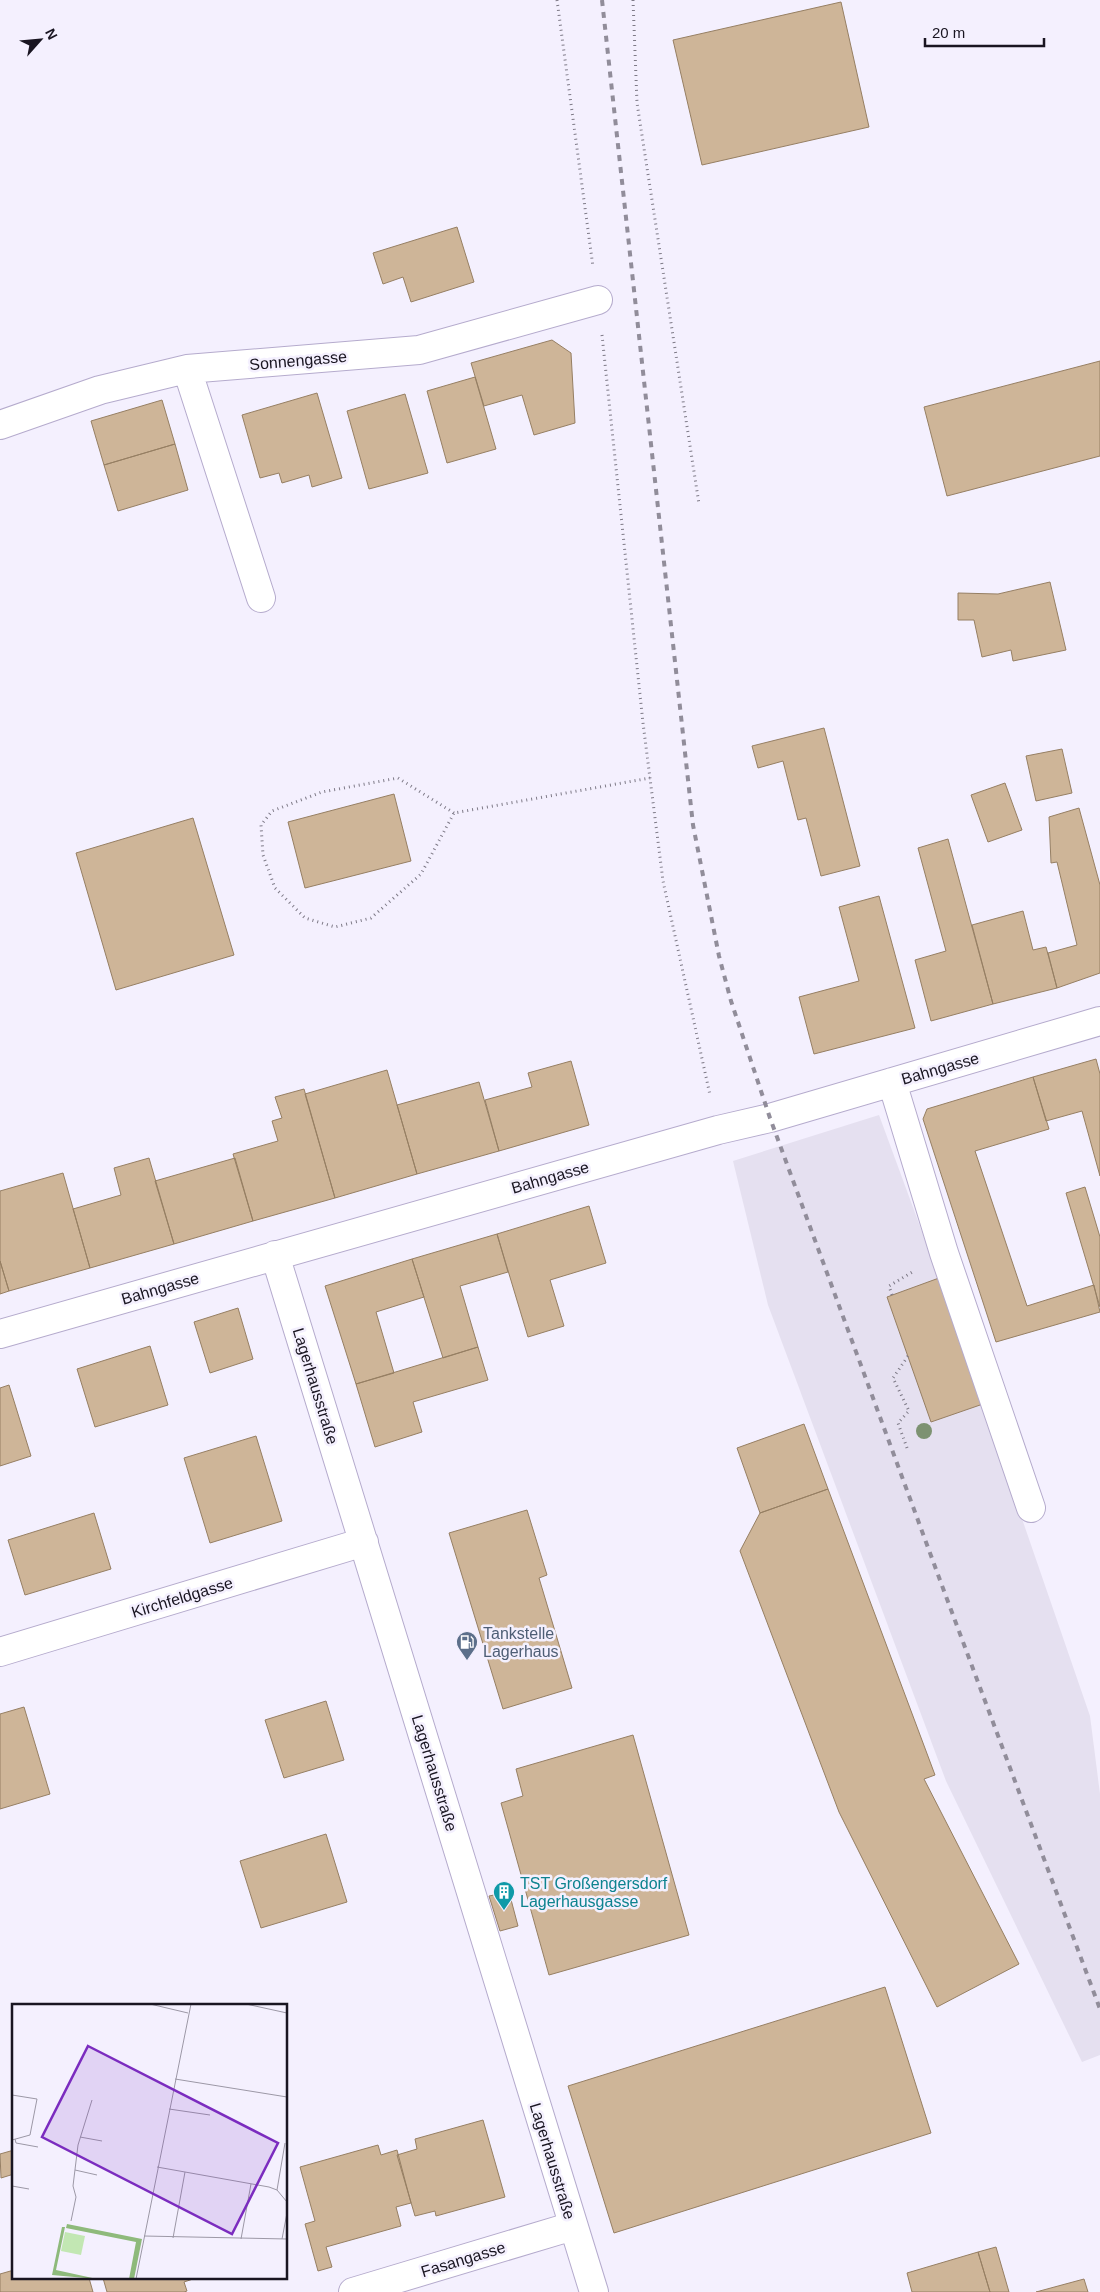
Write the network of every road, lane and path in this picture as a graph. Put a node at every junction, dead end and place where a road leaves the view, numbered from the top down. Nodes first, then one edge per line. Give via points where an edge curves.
1 (557, 0) edge
2 (633, 0) edge
3 (598, 300) junction
4 (187, 369) junction
5 (0, 425) edge
6 (700, 504) dead end
7 (261, 598) dead end
8 (650, 778) junction
9 (454, 813) junction
10 (1100, 1021) edge
11 (892, 1082) junction
12 (718, 1130) junction
13 (275, 1255) junction
14 (0, 1334) edge
15 (908, 1356) dead end
16 (907, 1448) dead end
17 (1031, 1508) dead end
18 (364, 1542) junction
19 (0, 1652) edge
20 (573, 2226) junction
21 (353, 2292) edge
22 (594, 2292) edge

1 - 3 path
2 - 6 path via 637,103
3 - 4 street, Sonnengasse via 419,350
3 - 8 path
4 - 5 street, Sonnengasse via 100,390
4 - 7 street
8 - 9 path
8 - 12 path via 663,880
9 - 9 path via 421,874 371,918 335,927 305,918 275,888 263,855 261,825 272,811 322,792 398,778
10 - 11 street, Bahngasse
11 - 12 street, Bahngasse
11 - 17 street via 944,1253
12 - 13 street, Bahngasse
13 - 14 street, Bahngasse
13 - 18 street, Lagerhausstraße
15 - 16 path via 892,1378 909,1411 898,1423
18 - 19 street, Kirchfeldgasse
18 - 20 street, Lagerhausstraße
20 - 21 street, Fasangasse
20 - 22 street, Lagerhausstraße

